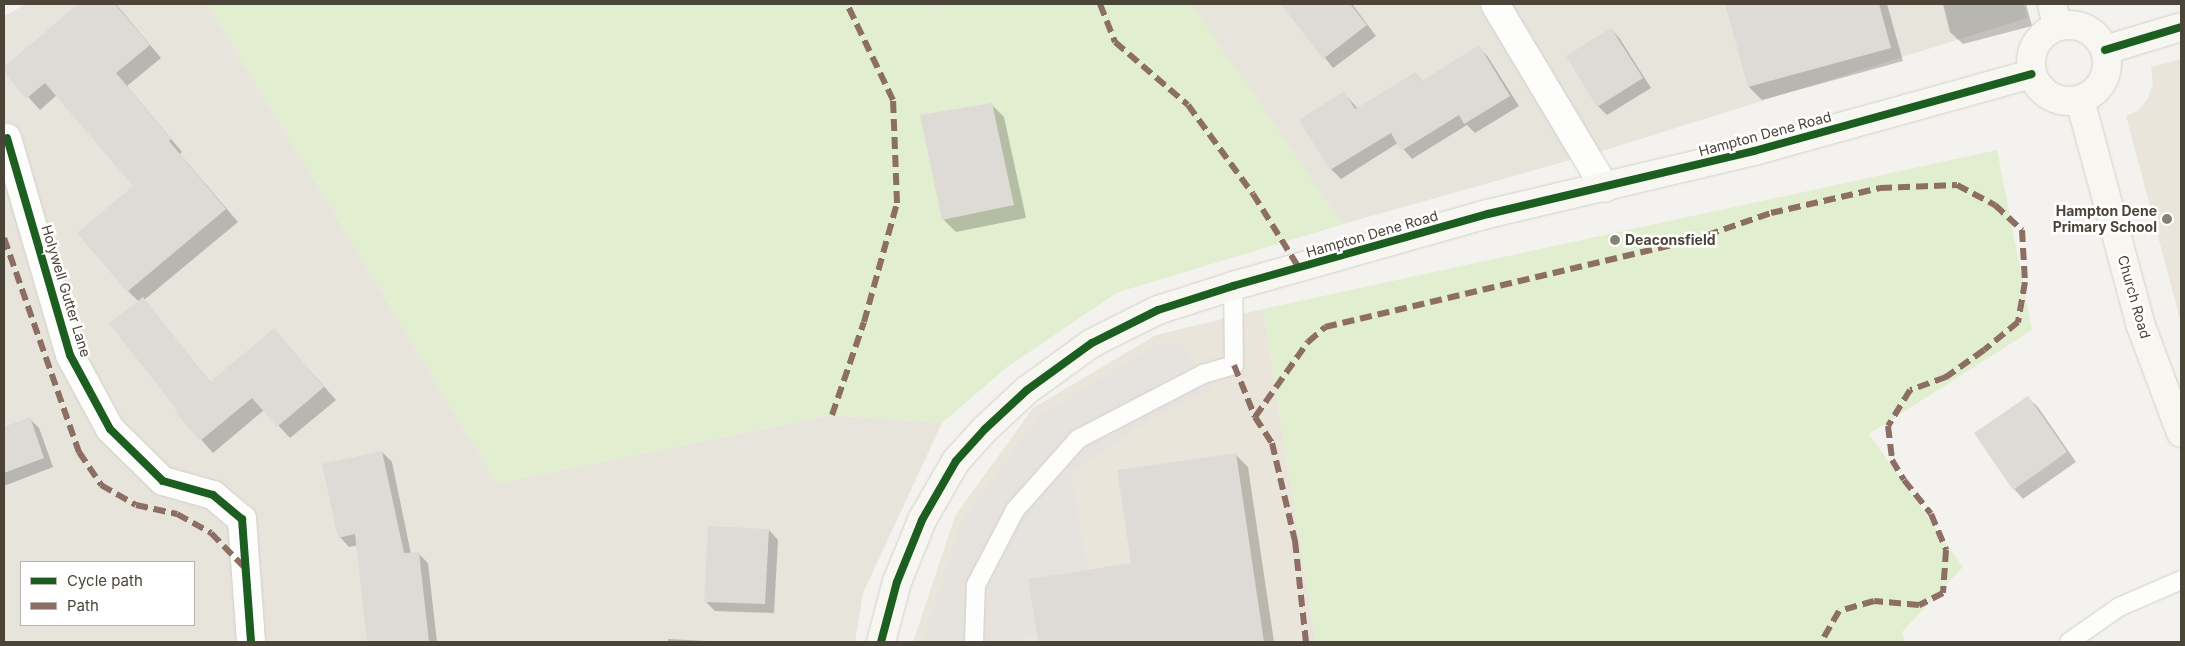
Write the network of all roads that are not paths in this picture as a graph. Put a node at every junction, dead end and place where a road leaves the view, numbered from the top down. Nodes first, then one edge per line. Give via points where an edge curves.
1 (1495, 4) edge
2 (2055, 15) edge
3 (2181, 27) edge
4 (2105, 50) junction
5 (2032, 74) junction
6 (2080, 100) junction
7 (7, 138) dead end
8 (1605, 188) junction
9 (1233, 286) junction
10 (2181, 433) edge
11 (2181, 580) edge
12 (251, 642) edge
13 (881, 642) edge
14 (974, 642) edge
15 (2069, 642) edge

1 - 8 street
2 - 4 street via 2072,25 2086,28 2098,38
2 - 5 street via 2035,45 2031,59
3 - 4 street
4 - 6 street via 2107,68 2101,84
5 - 6 street via 2050,97
5 - 8 street, Hampton Dene Road via 1754,151
6 - 10 street, Church Road via 2141,326
7 - 12 street, Holywell Gutter Lane via 70,355 110,428 163,481 213,495 242,519
8 - 9 street, Hampton Dene Road via 1488,214
9 - 13 street, Hampton Dene Road via 1158,310 1092,343 1027,390 985,430 956,461 922,520 897,582
9 - 14 lane via 1234,364 1203,374 1078,439 1015,510 976,585
11 - 15 lane via 2119,607

